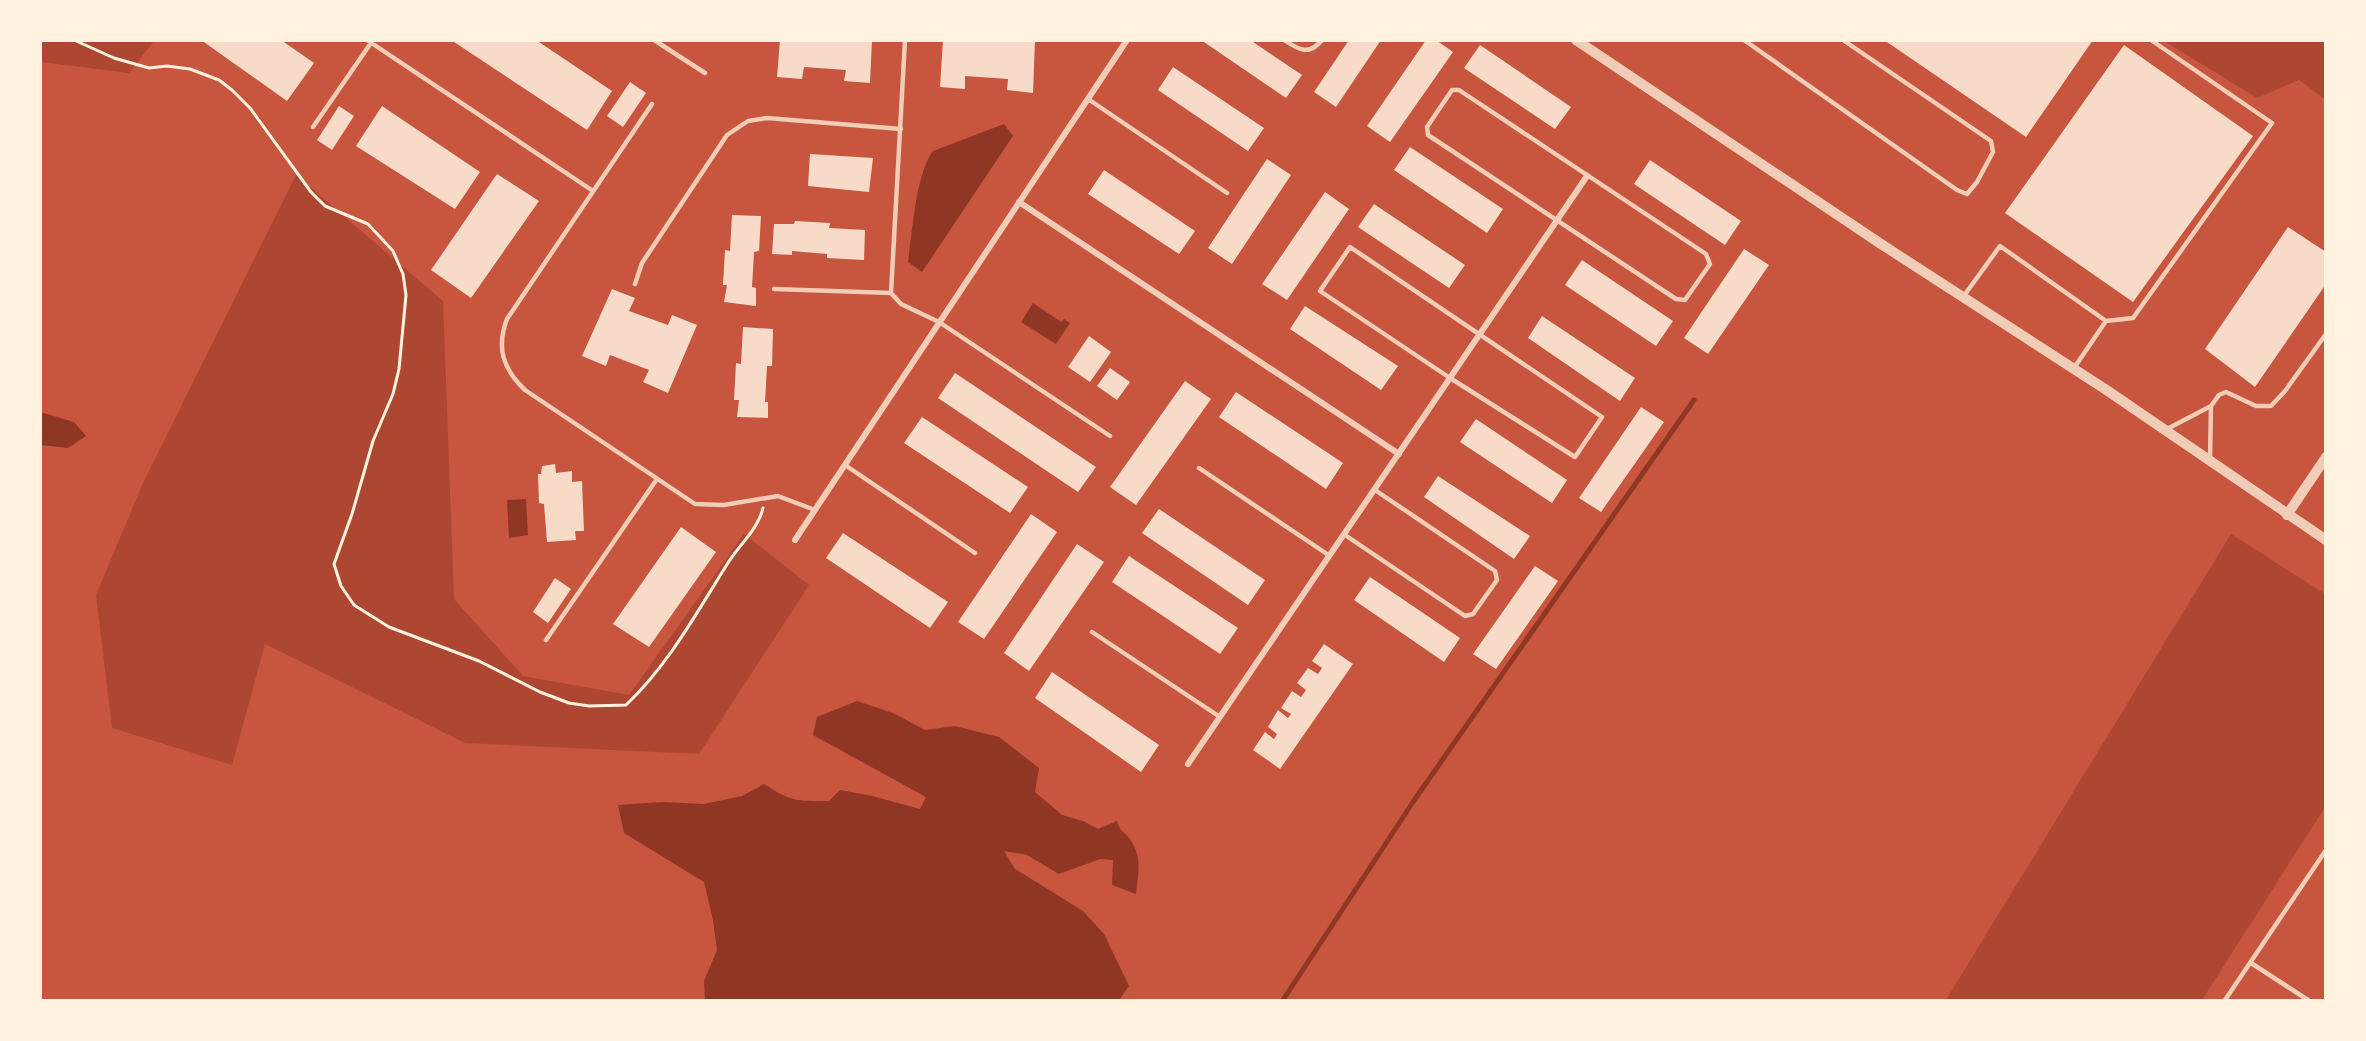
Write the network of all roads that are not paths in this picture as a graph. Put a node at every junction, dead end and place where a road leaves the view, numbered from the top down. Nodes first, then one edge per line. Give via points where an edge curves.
1 (654, 40) edge
2 (906, 40) edge
3 (1127, 40) edge
4 (1284, 40) edge
5 (1322, 40) edge
6 (1576, 40) edge
7 (1744, 40) edge
8 (1843, 40) edge
9 (2151, 40) edge
10 (370, 41) edge
11 (705, 73) dead end
12 (1088, 99) junction
13 (652, 104) dead end
14 (314, 127) dead end
15 (901, 129) junction
16 (1587, 176) junction
17 (593, 191) junction
18 (1227, 194) dead end
19 (1019, 202) junction
20 (1557, 221) junction
21 (635, 284) dead end
22 (774, 289) dead end
23 (891, 293) junction
24 (1963, 297) junction
25 (2106, 321) junction
26 (939, 322) junction
27 (2325, 334) edge
28 (1480, 335) junction
29 (2073, 368) junction
30 (1450, 378) junction
31 (2211, 406) junction
32 (2165, 431) junction
33 (1110, 436) dead end
34 (1399, 454) junction
35 (2325, 457) edge
36 (2210, 462) junction
37 (845, 465) junction
38 (1199, 468) dead end
39 (657, 479) junction
40 (1375, 490) junction
41 (815, 510) junction
42 (2287, 515) junction
43 (1345, 535) junction
44 (795, 540) dead end
45 (2325, 540) edge
46 (975, 553) dead end
47 (1330, 556) junction
48 (1092, 632) dead end
49 (546, 640) dead end
50 (1221, 717) junction
51 (1188, 764) dead end
52 (2325, 850) edge
53 (2251, 963) junction
54 (2225, 1000) edge
55 (2308, 1000) edge

1 - 11 lane
2 - 15 lane
3 - 12 street
4 - 5 lane via 1307,51
6 - 24 street
7 - 8 lane via 1967,194 1993,152 1991,141
9 - 25 lane via 2272,123 2133,318
10 - 14 lane
10 - 17 lane
12 - 18 lane
12 - 19 street
13 - 17 lane
15 - 21 lane via 768,118 748,121 727,135 642,263
15 - 23 lane
16 - 20 street
16 - 20 lane via 1706,254 1710,264 1685,300 1676,299
16 - 20 lane via 1459,90 1452,90 1427,127 1428,135
17 - 39 lane via 507,319 502,349 512,378 525,390
19 - 26 street
19 - 34 street
20 - 28 street
22 - 23 lane
23 - 26 lane via 901,304
24 - 25 lane via 2000,246
24 - 29 street
25 - 29 lane
26 - 33 lane
26 - 37 street
27 - 31 lane via 2271,406 2256,406 2226,392
28 - 30 street
28 - 30 lane via 1602,417 1575,457
28 - 30 lane via 1350,247 1320,291
29 - 32 street
30 - 34 street
31 - 32 lane
31 - 36 lane
32 - 36 street
34 - 40 street
35 - 42 street
36 - 42 street
37 - 41 street
37 - 46 lane
38 - 47 lane
39 - 41 lane via 695,504 724,505 778,496
39 - 49 lane
40 - 43 street
40 - 43 lane via 1495,571 1497,580 1473,614 1465,616
41 - 44 street
42 - 45 street
43 - 47 street
47 - 50 street
48 - 50 lane
50 - 51 street
52 - 53 lane
53 - 54 lane
53 - 55 lane

